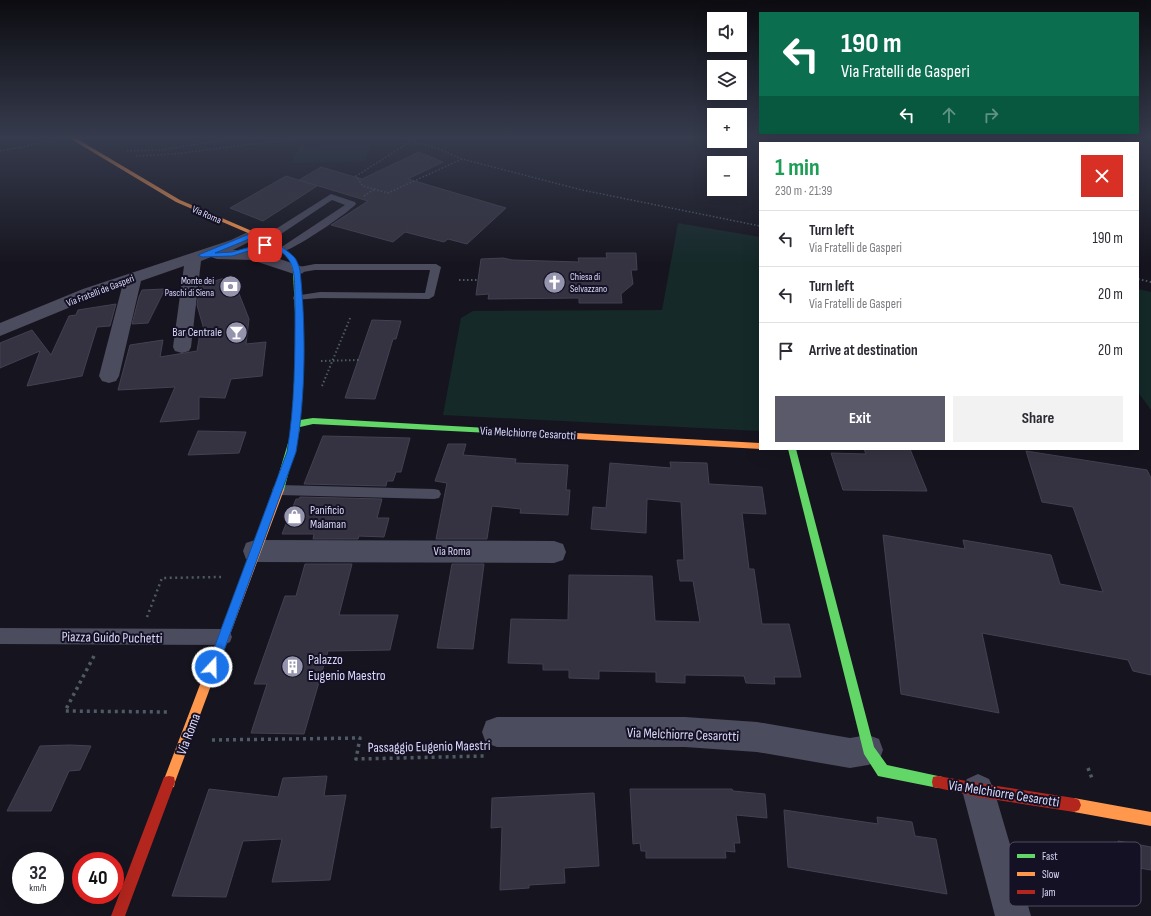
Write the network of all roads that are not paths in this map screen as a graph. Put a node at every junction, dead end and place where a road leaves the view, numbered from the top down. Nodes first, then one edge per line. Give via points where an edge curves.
1 (142, 179) edge
2 (269, 242) junction
3 (232, 254) junction
4 (197, 256) junction
5 (297, 270) junction
6 (133, 278) junction
7 (298, 298) junction
8 (0, 330) edge
9 (182, 347) dead end
10 (109, 376) dead end
11 (296, 424) junction
12 (759, 446) edge
13 (792, 450) edge
14 (279, 490) junction
15 (434, 494) dead end
16 (255, 551) junction
17 (554, 552) dead end
18 (0, 636) edge
19 (224, 637) junction
20 (493, 744) road end
21 (868, 750) junction
22 (978, 790) junction
23 (1151, 819) edge
24 (1009, 902) edge
25 (1010, 906) edge
26 (118, 916) edge
27 (1013, 916) edge

1 - 2 street, Via Roma via 180,201
2 - 2 lane via 296,243 352,204 331,197 278,232
2 - 3 street, Via Fratelli de Gasperi
2 - 4 street, Via Fratelli de Gasperi via 237,243
2 - 5 street, Via Roma via 292,259
3 - 4 street, Via Fratelli de Gasperi
3 - 5 street, Via Fratelli de Gasperi via 254,255
4 - 6 street, Via Fratelli de Gasperi
4 - 9 street
5 - 7 street, Via Roma
5 - 7 lane via 315,267 436,267 429,296 320,295
6 - 8 street, Via Fratelli de Gasperi via 89,293
6 - 10 street
7 - 11 street, Via Roma via 299,365
11 - 12 street, Via Melchiorre Cesarotti via 320,422
11 - 14 street, Via Roma via 292,452
13 - 21 street, Via Melchiorre Cesarotti
14 - 15 lane
14 - 16 street, Via Roma
16 - 17 street, Via Roma
16 - 19 street, Via Roma
18 - 19 lane, Piazza Guido Puchetti
19 - 26 street, Via Roma
20 - 21 street, Via Melchiorre Cesarotti via 685,732 757,737 850,753
21 - 22 street, Via Melchiorre Cesarotti via 883,771
22 - 23 street, Via Melchiorre Cesarotti
22 - 24 street
25 - 27 street

